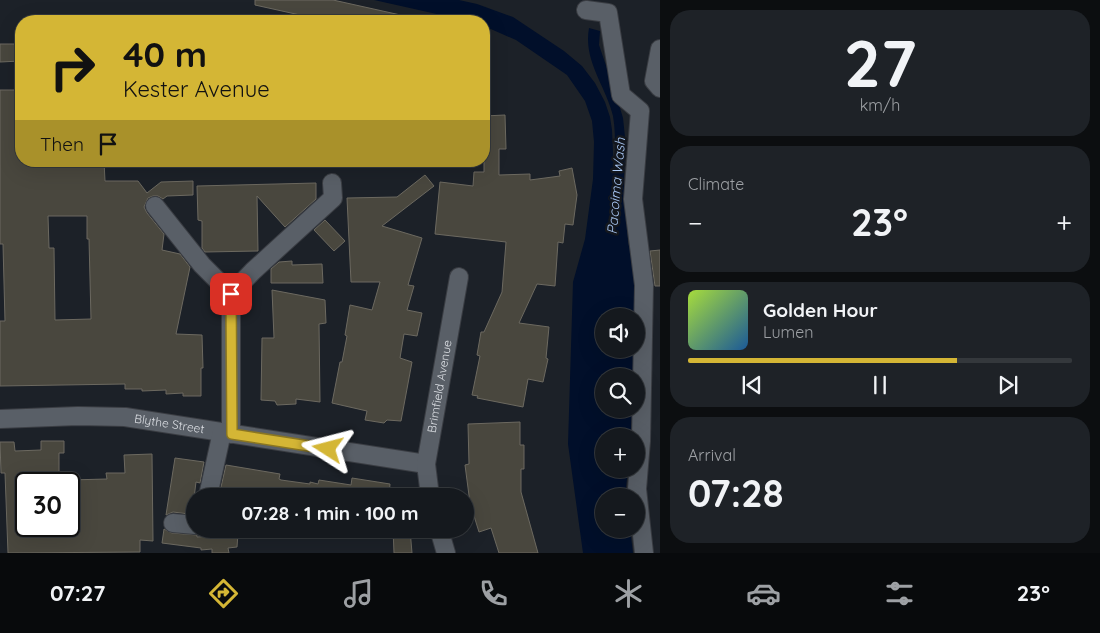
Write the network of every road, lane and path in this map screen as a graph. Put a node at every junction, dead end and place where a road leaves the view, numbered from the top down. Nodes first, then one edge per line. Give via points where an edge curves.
1 (586, 10) dead end
2 (660, 49) edge
3 (660, 88) edge
4 (332, 183) dead end
5 (155, 206) dead end
6 (458, 277) dead end
7 (231, 294) junction
8 (0, 419) edge
9 (227, 433) junction
10 (426, 464) junction
11 (210, 488) edge
12 (429, 488) edge
13 (173, 523) dead end
14 (186, 524) edge
15 (442, 538) edge
16 (446, 553) edge
17 (644, 553) edge

1 - 17 street via 608,13 622,95 640,111 633,199 644,285 637,489
2 - 3 street via 654,80
4 - 7 street via 333,198
5 - 7 street via 202,265
6 - 10 street, Brimfield Avenue
7 - 9 street
8 - 9 street, Blythe Street via 117,416
9 - 10 street, Blythe Street
9 - 11 street
10 - 12 street, Brimfield Avenue
13 - 14 street
15 - 16 street

